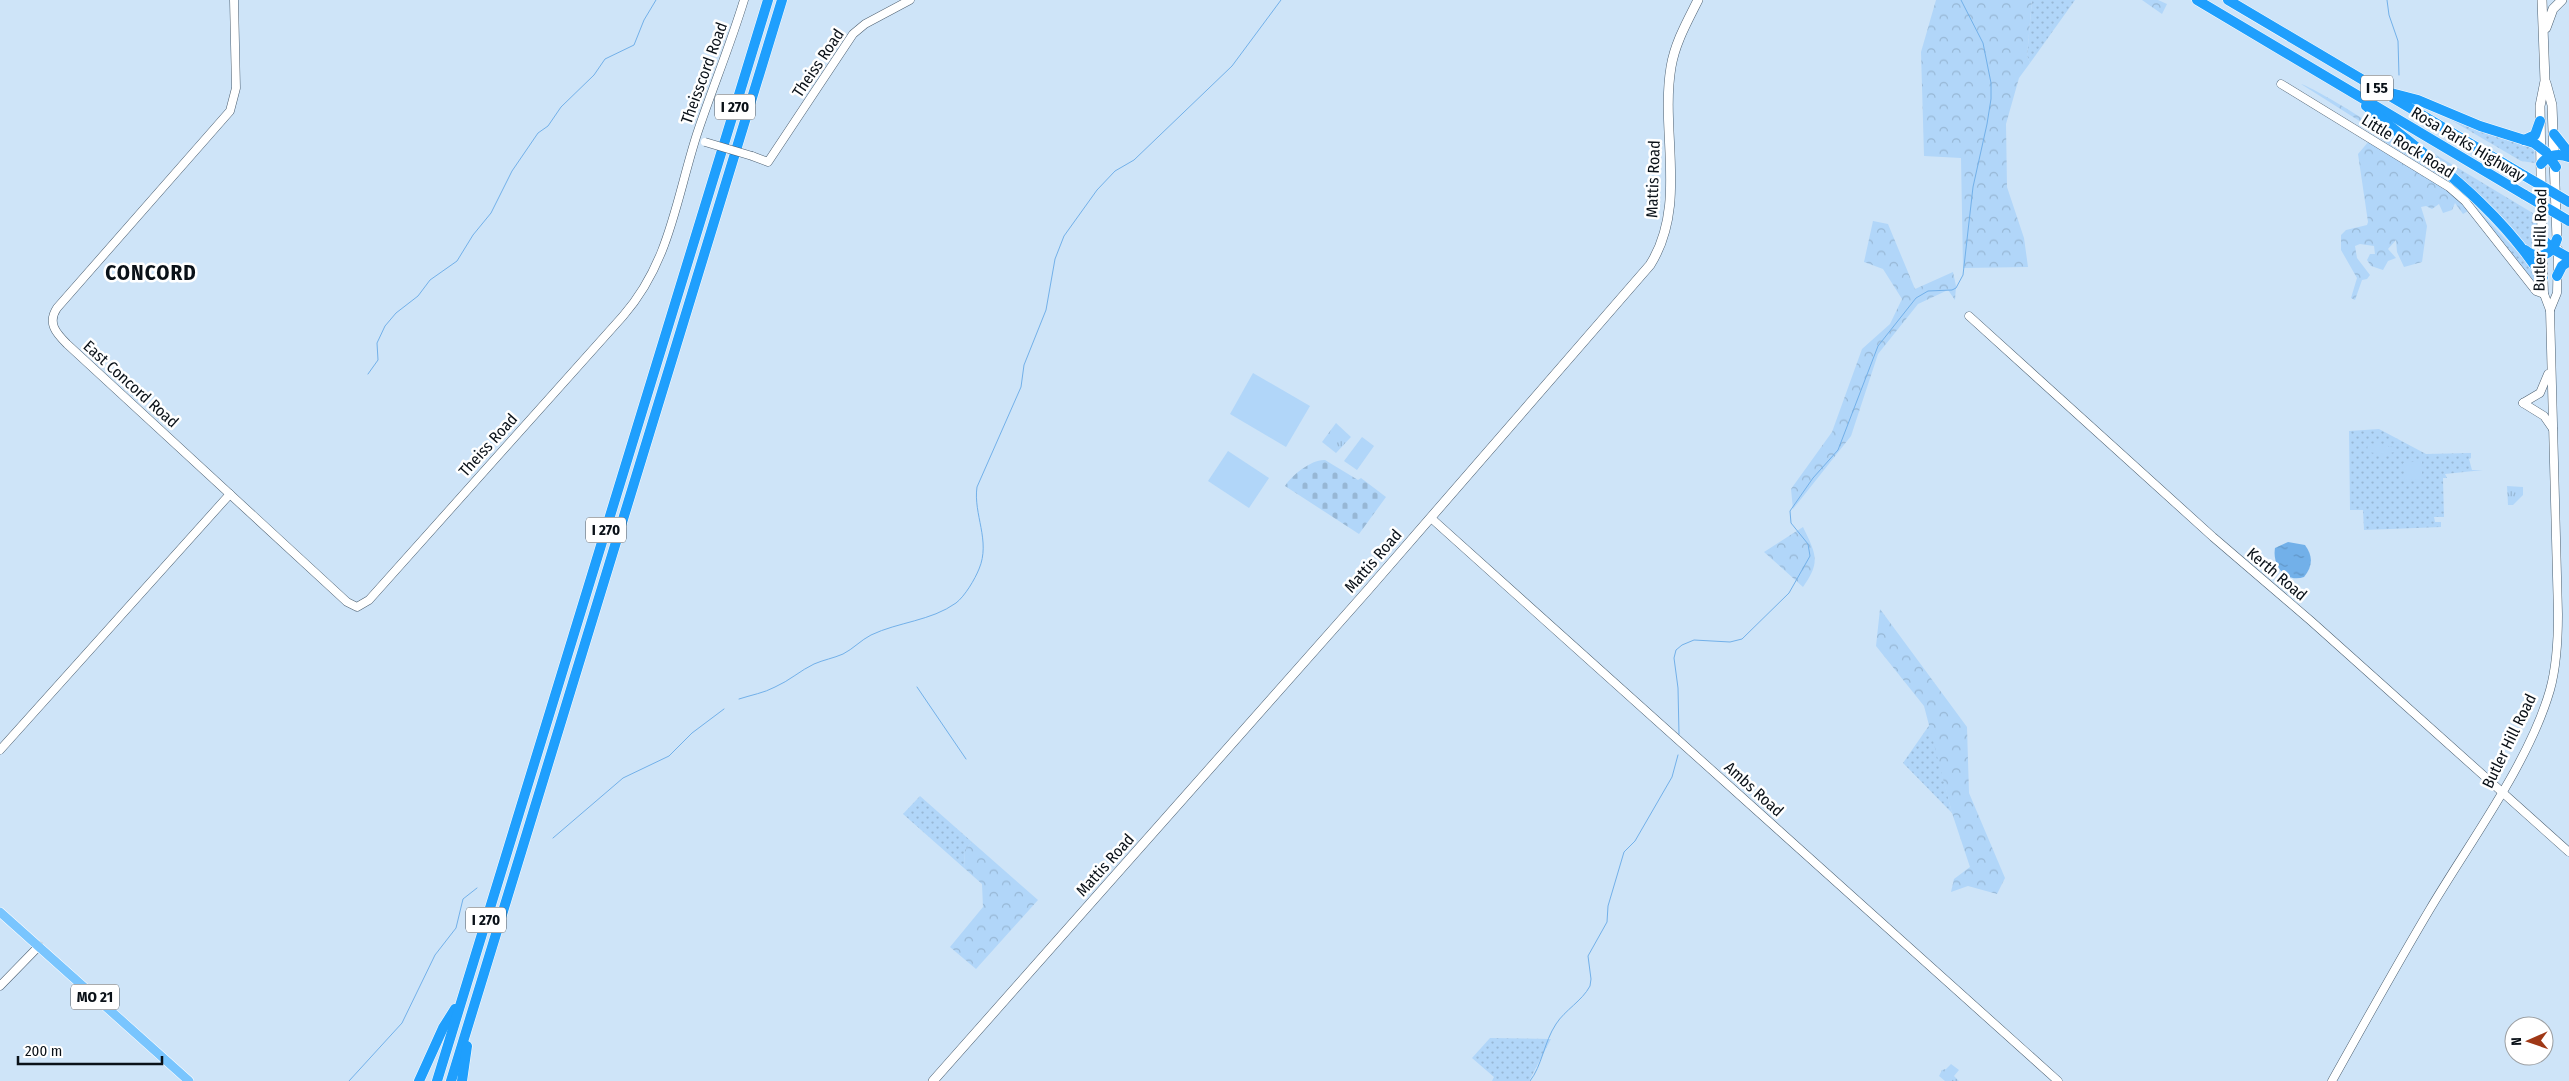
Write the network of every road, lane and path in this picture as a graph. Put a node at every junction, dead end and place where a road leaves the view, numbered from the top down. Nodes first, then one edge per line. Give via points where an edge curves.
1 (234, 0) edge
2 (744, 0) edge
3 (768, 0) edge
4 (782, 0) edge
5 (910, 0) edge
6 (1698, 0) edge
7 (2196, 0) edge
8 (2228, 0) edge
9 (2542, 0) edge
10 (2562, 0) edge
11 (2544, 32) junction
12 (2545, 81) junction
13 (2280, 84) dead end
14 (2344, 88) junction
15 (2380, 90) junction
16 (2540, 121) junction
17 (2554, 134) junction
18 (696, 139) junction
19 (2524, 140) junction
20 (2540, 146) junction
21 (2569, 152) edge
22 (2552, 156) junction
23 (2569, 157) edge
24 (768, 162) joint
25 (2540, 164) junction
26 (2556, 167) joint
27 (2569, 202) edge
28 (2569, 221) edge
29 (2542, 239) junction
30 (2557, 240) joint
31 (2519, 245) junction
32 (2555, 251) junction
33 (2543, 256) junction
34 (2569, 260) edge
35 (2557, 276) junction
36 (2543, 278) junction
37 (2544, 294) junction
38 (2550, 310) junction
39 (1968, 316) dead end
40 (2550, 367) junction
41 (2552, 429) junction
42 (230, 494) junction
43 (1431, 518) junction
44 (0, 750) edge
45 (2501, 792) junction
46 (2569, 852) edge
47 (0, 912) edge
48 (39, 946) junction
49 (0, 986) edge
50 (463, 996) junction
51 (470, 1020) junction
52 (189, 1081) edge
53 (420, 1081) edge
54 (437, 1081) edge
55 (451, 1081) edge
56 (462, 1081) edge
57 (933, 1081) edge
58 (2058, 1081) edge
59 (2332, 1081) edge

1 - 42 street, East Concord Road via 236,88 230,111 57,308 52,321 63,340
2 - 18 street, Theisscord Road
3 - 50 highway, I 270
4 - 51 highway, I 270
5 - 24 street, Theiss Road via 853,34
6 - 43 main road, Mattis Road via 1680,37 1671,68 1670,213 1655,258 1636,284
7 - 14 highway, Rosa Parks Highway / I 55
8 - 15 highway, Rosa Parks Highway / I 55
9 - 11 main road, Butler Hill Road
10 - 11 main road via 2553,9
11 - 12 main road, Butler Hill Road
12 - 16 main road, Butler Hill Road
12 - 17 main road, Butler Hill Road via 2552,105
13 - 37 street, Little Rock Road via 2449,187 2465,201 2536,291
14 - 28 highway, Rosa Parks Highway / I 55, bridge
14 - 31 highway via 2460,182
15 - 19 highway via 2418,100
15 - 27 highway, Rosa Parks Highway / I 55, bridge
16 - 19 highway via 2535,135
16 - 20 main road, Butler Hill Road
17 - 21 highway
17 - 22 main road, Butler Hill Road
18 - 24 street, Theisscord Road, bridge
18 - 42 street, Theiss Road via 664,250 652,277 637,299 363,606 355,607 347,602
19 - 20 highway
20 - 22 highway
20 - 25 main road, Butler Hill Road
22 - 23 highway
22 - 25 highway
22 - 26 highway
25 - 29 main road, Butler Hill Road
26 - 30 main road, Butler Hill Road
29 - 32 highway
29 - 33 street, Butler Hill Road
30 - 32 highway
31 - 33 highway via 2532,255
31 - 36 highway
32 - 33 highway
32 - 34 highway
32 - 35 street, Butler Hill Road
33 - 36 street, Butler Hill Road
34 - 35 highway
35 - 38 street, Butler Hill Road via 2557,293
36 - 37 street, Butler Hill Road
37 - 38 street, Butler Hill Road
38 - 40 street, Butler Hill Road
39 - 45 street, Kerth Road
40 - 41 street, Butler Hill Road
40 - 41 street via 2540,393 2523,403 2544,416
41 - 45 street, Butler Hill Road via 2558,614 2555,662 2541,715
42 - 44 street
43 - 57 main road, Mattis Road
43 - 58 street, Ambs Road
45 - 46 street, Kerth Road
45 - 59 street, Butler Hill Road via 2414,935
47 - 48 main road, MO 21
48 - 49 street
48 - 52 main road, MO 21
50 - 53 highway via 443,1028
50 - 54 highway, I 270
51 - 55 highway, I 270
51 - 56 highway

